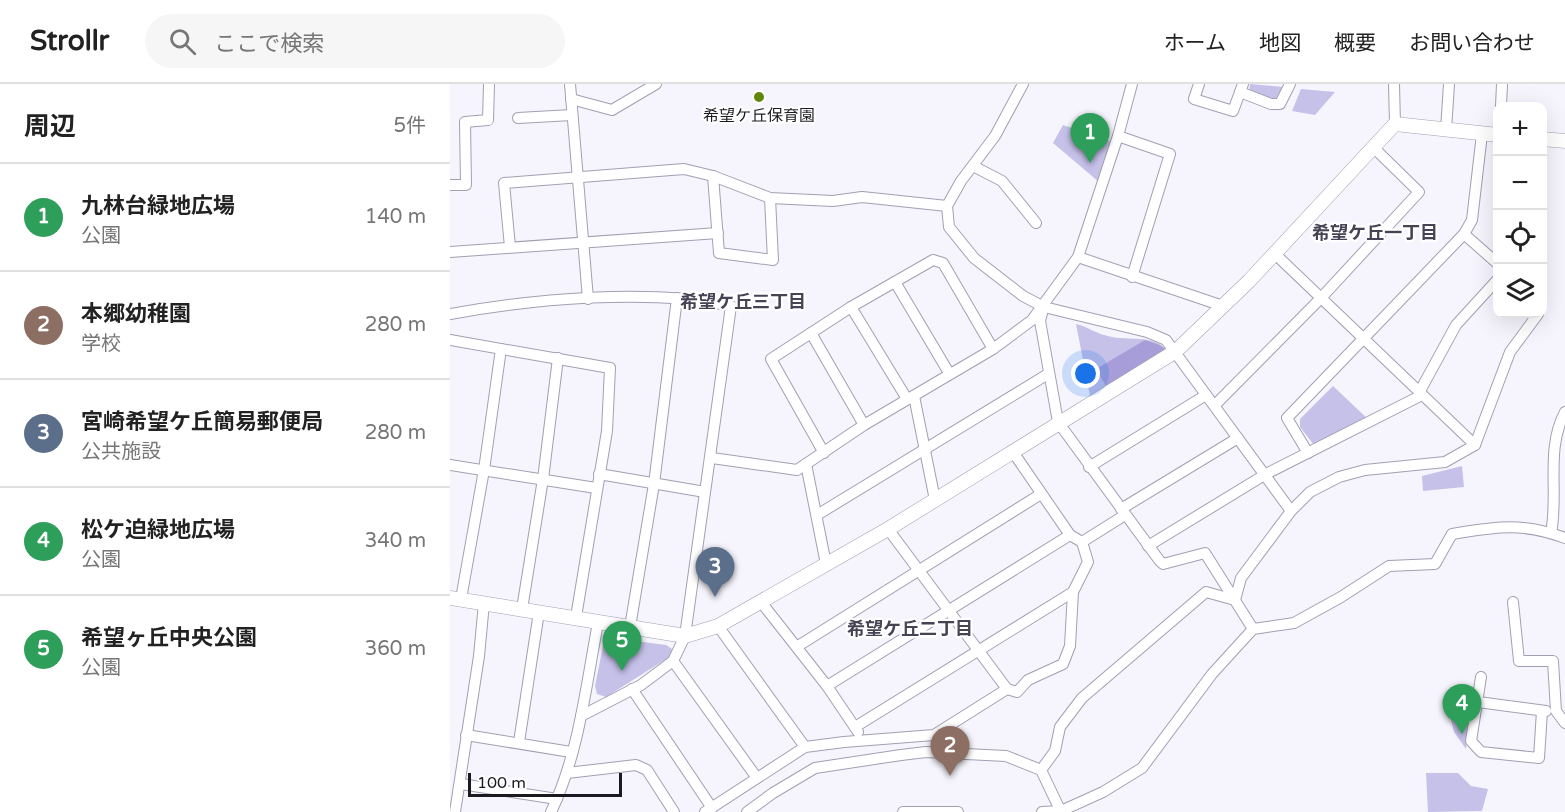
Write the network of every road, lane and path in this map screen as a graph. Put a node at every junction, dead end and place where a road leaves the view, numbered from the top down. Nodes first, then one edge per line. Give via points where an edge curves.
1 (489, 84) edge
2 (570, 84) edge
3 (656, 84) edge
4 (1023, 84) edge
5 (1132, 84) edge
6 (1199, 84) edge
7 (1290, 84) edge
8 (1394, 84) edge
9 (1449, 84) edge
10 (1502, 84) edge
11 (1241, 88) edge
12 (571, 99) junction
13 (1501, 102) edge
14 (572, 115) junction
15 (518, 118) dead end
16 (1395, 124) junction
17 (1446, 130) junction
18 (1482, 134) junction
19 (1493, 135) edge
20 (1118, 136) junction
21 (1547, 139) edge
22 (1565, 141) edge
23 (1373, 147) junction
24 (973, 166) junction
25 (712, 176) junction
26 (576, 177) junction
27 (450, 185) edge
28 (770, 198) junction
29 (946, 206) junction
30 (1036, 223) dead end
31 (718, 233) junction
32 (1464, 234) junction
33 (582, 243) junction
34 (510, 247) junction
35 (450, 252) edge
36 (1274, 253) junction
37 (1078, 257) junction
38 (1493, 260) edge
39 (1132, 277) junction
40 (895, 282) junction
41 (1493, 283) edge
42 (677, 298) junction
43 (1321, 298) junction
44 (588, 299) junction
45 (1223, 306) junction
46 (1044, 307) junction
47 (851, 308) junction
48 (450, 314) edge
49 (1535, 318) edge
50 (811, 333) junction
51 (1362, 338) junction
52 (450, 340) edge
53 (501, 349) junction
54 (993, 349) junction
55 (1176, 351) junction
56 (558, 358) junction
57 (949, 373) junction
58 (1048, 374) junction
59 (1421, 393) junction
60 (1206, 395) junction
61 (910, 397) junction
62 (1215, 405) junction
63 (1565, 412) edge
64 (1058, 422) junction
65 (864, 425) junction
66 (1238, 438) junction
67 (1475, 445) junction
68 (926, 449) junction
69 (1013, 452) junction
70 (824, 453) junction
71 (1308, 453) junction
72 (712, 458) junction
73 (806, 464) junction
74 (450, 465) edge
75 (1089, 467) junction
76 (484, 470) junction
77 (599, 474) junction
78 (1266, 474) junction
79 (543, 479) junction
80 (654, 484) junction
81 (596, 488) junction
82 (705, 492) junction
83 (1041, 494) junction
84 (935, 500) junction
85 (1291, 511) junction
86 (1123, 512) junction
87 (817, 515) junction
88 (888, 529) junction
89 (1551, 533) junction
90 (1070, 535) junction
91 (1565, 538) edge
92 (1082, 542) junction
93 (1148, 546) junction
94 (826, 564) junction
95 (919, 571) junction
96 (1073, 592) junction
97 (455, 598) edge
98 (1234, 600) junction
99 (761, 602) junction
100 (1513, 602) dead end
101 (484, 603) junction
102 (522, 609) junction
103 (948, 611) junction
104 (539, 612) junction
105 (576, 617) junction
106 (598, 623) junction
107 (718, 626) junction
108 (630, 627) junction
109 (1253, 629) junction
110 (684, 636) junction
111 (798, 646) junction
112 (977, 651) junction
113 (673, 661) junction
114 (1481, 677) dead end
115 (827, 686) junction
116 (632, 689) junction
117 (1007, 689) junction
118 (1478, 702) junction
119 (1542, 711) junction
120 (1556, 711) junction
121 (581, 716) junction
122 (1565, 723) edge
123 (855, 727) junction
124 (466, 735) junction
125 (862, 741) junction
126 (519, 742) junction
127 (805, 747) junction
128 (571, 752) junction
129 (1041, 770) junction
130 (567, 773) junction
131 (756, 778) junction
132 (461, 784) junction
133 (557, 799) junction
134 (708, 810) edge
135 (1061, 811) edge
136 (455, 812) edge
137 (551, 812) edge
138 (674, 812) edge
139 (747, 812) edge
140 (903, 812) edge
141 (958, 812) edge
142 (1042, 812) edge

1 - 27 street via 488,120 465,123 466,185
2 - 12 street
3 - 12 street via 612,110
4 - 24 street via 995,136
5 - 20 street
6 - 11 street via 1194,99 1233,111
7 - 11 street via 1280,104 1271,104
8 - 16 street
9 - 17 street
10 - 13 street
12 - 14 street
14 - 15 street
14 - 26 street
16 - 17 street
16 - 23 street
17 - 18 street
18 - 19 street
18 - 32 street via 1472,220
20 - 37 street
20 - 39 street via 1170,154
21 - 22 street
23 - 36 street
23 - 43 street via 1419,192
24 - 29 street
24 - 30 street via 1002,181
25 - 26 street via 684,168
25 - 28 street
25 - 31 street
26 - 33 street
26 - 34 street via 504,183
28 - 29 street via 833,201 862,197
28 - 31 street via 773,260 719,253
29 - 46 street via 949,227 974,258 1023,296
31 - 33 street
32 - 38 street
32 - 51 street
33 - 34 street
33 - 44 street
34 - 35 street
36 - 43 street
36 - 45 street
37 - 39 street
37 - 46 street
39 - 45 street
40 - 47 street
40 - 54 street via 933,260 943,264
40 - 57 street
41 - 59 street via 1456,325
42 - 44 street
42 - 72 street via 731,306
42 - 80 street
43 - 51 street
43 - 62 street
44 - 48 street
45 - 55 street
46 - 54 street
46 - 55 street via 1147,332 1166,340
46 - 58 street via 1040,321
47 - 50 street
47 - 61 street
49 - 67 street via 1509,352
50 - 65 street
50 - 70 street via 771,359
51 - 59 street
51 - 71 street via 1287,418
52 - 53 street
53 - 56 street
53 - 76 street
54 - 57 street
55 - 60 street
55 - 64 street
56 - 77 street via 610,368 607,431
56 - 79 street
57 - 61 street
58 - 64 street
58 - 68 street
59 - 67 street
59 - 71 street
60 - 62 street
60 - 75 street
61 - 65 street
61 - 68 street
62 - 66 street
63 - 89 street via 1557,439
64 - 69 street
64 - 75 street
65 - 70 street
66 - 78 street
66 - 86 street
67 - 85 street via 1445,462 1365,470 1339,477 1310,492
68 - 84 street
68 - 87 street
69 - 83 street
69 - 84 street
70 - 73 street
71 - 78 street
72 - 73 street via 797,470
72 - 82 street
73 - 87 street
74 - 76 street
75 - 86 street
76 - 79 street
76 - 97 street
77 - 80 street
77 - 81 street
78 - 85 street
78 - 93 street
79 - 81 street
79 - 102 street
80 - 82 street
80 - 108 street
81 - 105 street
82 - 110 street
83 - 90 street
83 - 95 street
84 - 88 street
85 - 98 street via 1241,578
86 - 92 street
86 - 93 street
87 - 94 street
88 - 94 street
88 - 95 street
89 - 91 street
89 - 109 street via 1503,525 1452,534 1435,564 1389,566 1294,623
90 - 92 street
90 - 103 street
92 - 96 street via 1088,562
93 - 98 street via 1163,564 1205,553
94 - 99 street
95 - 103 street
95 - 111 street
96 - 112 street
96 - 117 street via 1070,646 1064,662 1028,680 1017,692
97 - 101 street
98 - 109 street
98 - 129 street via 1206,592 1082,698 1060,727 1055,751
99 - 107 street
99 - 111 street
100 - 120 street via 1519,661 1553,661
101 - 102 street
101 - 124 street
102 - 104 street
103 - 112 street
103 - 115 street
104 - 105 street
104 - 126 street
105 - 106 street
106 - 108 street
106 - 121 street
107 - 110 street
107 - 127 street
108 - 110 street
109 - 135 street via 1212,674 1142,768
110 - 113 street
111 - 115 street
112 - 117 street
112 - 123 street
113 - 116 street
113 - 131 street
114 - 118 street
115 - 123 street
116 - 121 street
116 - 134 street
117 - 125 street via 934,735
118 - 119 street
118 - 119 street via 1471,741 1481,752 1539,758
119 - 120 street
120 - 122 street
121 - 128 street
123 - 125 street
124 - 126 street
124 - 132 street
125 - 127 street
126 - 128 street
127 - 131 street
128 - 130 street
129 - 135 street
129 - 139 street via 1006,756 926,752 901,755 815,768
130 - 133 street
130 - 138 street via 636,765 647,771
131 - 134 street
132 - 133 street
132 - 136 street
133 - 137 street
135 - 142 street
140 - 141 street

